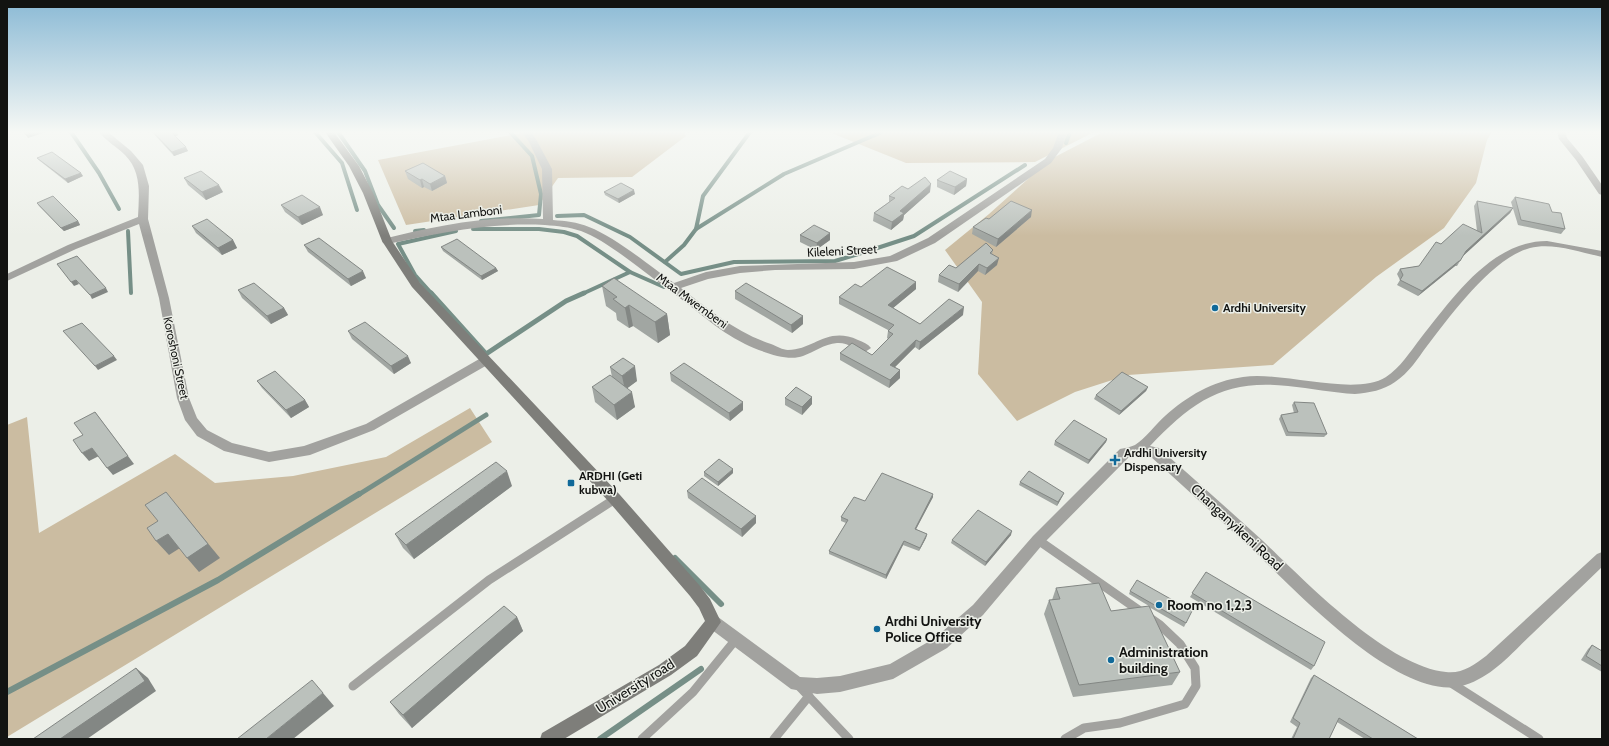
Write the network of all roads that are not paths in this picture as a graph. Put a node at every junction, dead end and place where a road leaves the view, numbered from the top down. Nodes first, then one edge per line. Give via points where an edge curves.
1 (139, 167) edge
2 (353, 167) edge
3 (545, 167) edge
4 (1039, 167) edge
5 (1585, 167) edge
6 (1602, 192) edge
7 (143, 219) junction
8 (548, 222) junction
9 (387, 241) junction
10 (1602, 254) edge
11 (7, 278) edge
12 (673, 287) junction
13 (865, 348) dead end
14 (485, 361) junction
15 (1139, 449) junction
16 (615, 499) junction
17 (1038, 540) junction
18 (1602, 558) edge
19 (713, 622) junction
20 (737, 638) junction
21 (1446, 680) junction
22 (797, 684) junction
23 (353, 686) dead end
24 (809, 696) junction
25 (548, 739) edge
26 (642, 739) edge
27 (774, 739) edge
28 (849, 739) edge
29 (1065, 739) edge
30 (1539, 739) edge

1 - 7 street, Koroshoni Street via 144,186
2 - 9 street via 368,193
3 - 8 street
4 - 12 street, Kileleni Street via 943,232 901,256 856,265 729,271 693,279
5 - 6 street
7 - 11 street via 72,247
7 - 14 street, Koroshoni Street via 164,298 183,398 191,420 202,433 228,447 269,457 305,451 370,427
8 - 9 street, Mtaa Lamboni via 456,226
8 - 12 street, Mtaa Mwembeni via 586,229
9 - 14 street via 416,285
10 - 15 street via 1544,244 1519,247 1465,292 1391,380 1374,387 1349,389 1263,379 1232,384 1188,404
12 - 13 street, Mtaa Mwembeni via 712,318 749,341 774,351 798,353 826,341 838,339
14 - 16 street
15 - 17 street via 1125,453
15 - 21 street, Changanyikeni Road via 1154,452 1349,628 1392,659 1420,673
16 - 19 street via 695,591 705,604
16 - 23 lane via 495,576
17 - 22 street via 978,610 941,643 893,671 840,684
17 - 29 lane via 1160,625 1180,644 1194,668 1196,686 1185,704 1118,723 1090,726
18 - 21 street, Changanyikeni Road via 1488,665 1473,676
19 - 20 street
19 - 25 street, University road via 691,651 665,670
20 - 22 street
20 - 26 lane via 696,690 672,715
21 - 30 lane
22 - 24 lane
24 - 27 lane
24 - 28 lane

